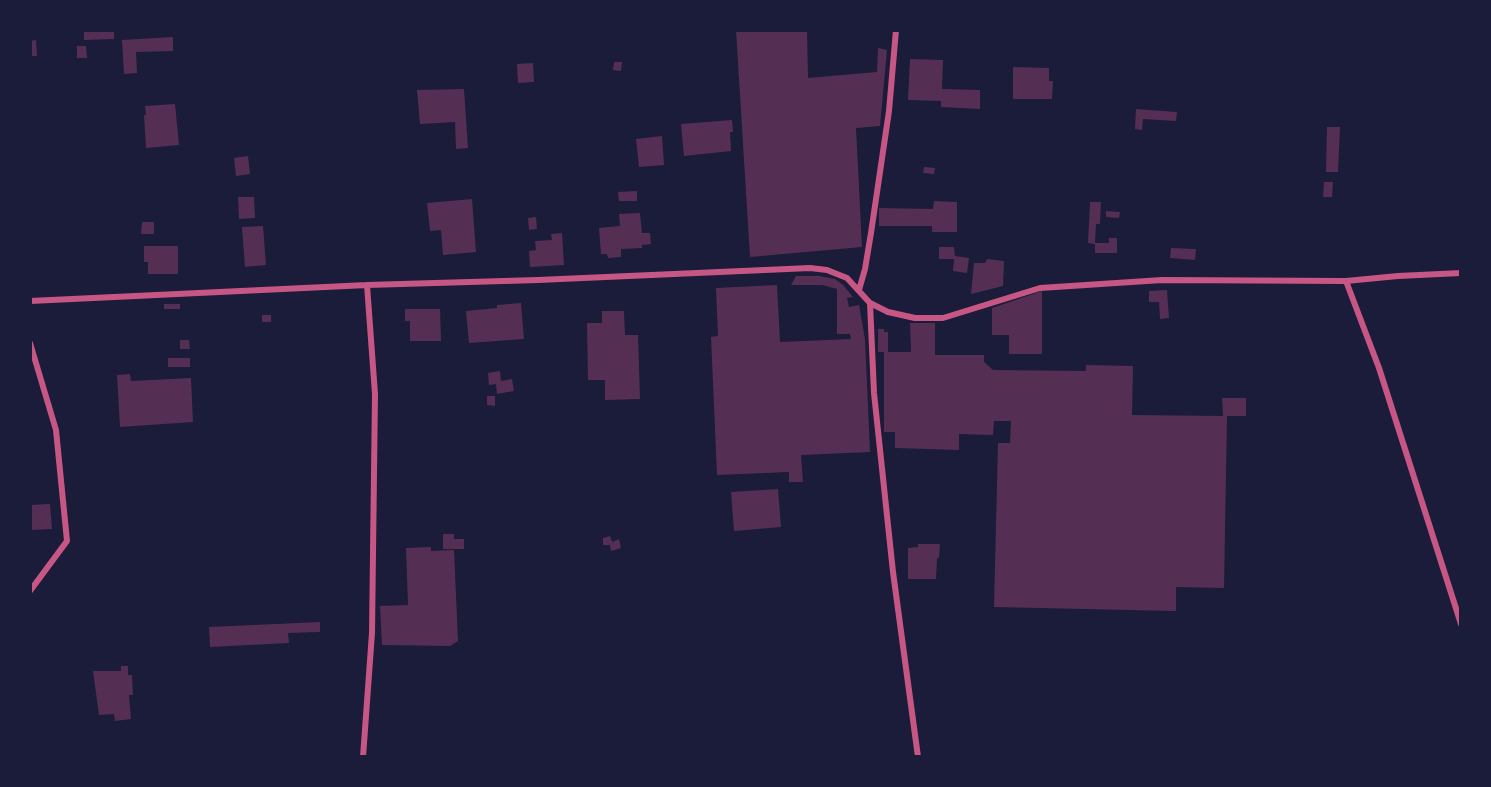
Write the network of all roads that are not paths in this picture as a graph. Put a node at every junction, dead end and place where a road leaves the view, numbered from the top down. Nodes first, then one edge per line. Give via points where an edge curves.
1 (896, 30) edge
2 (1461, 273) edge
3 (1346, 281) junction
4 (367, 285) junction
5 (859, 290) junction
6 (30, 300) edge
7 (870, 303) junction
8 (30, 343) edge
9 (30, 591) edge
10 (1461, 624) edge
11 (363, 757) edge
12 (918, 757) edge

1 - 5 street via 887,122
2 - 3 street
3 - 7 street via 1162,280 1040,288 943,318 915,318
3 - 10 street via 1379,369
4 - 5 street via 810,268 848,278
4 - 6 street
4 - 11 street via 375,394 372,633
5 - 7 street
7 - 12 street via 874,393
8 - 9 street via 56,430 68,541

